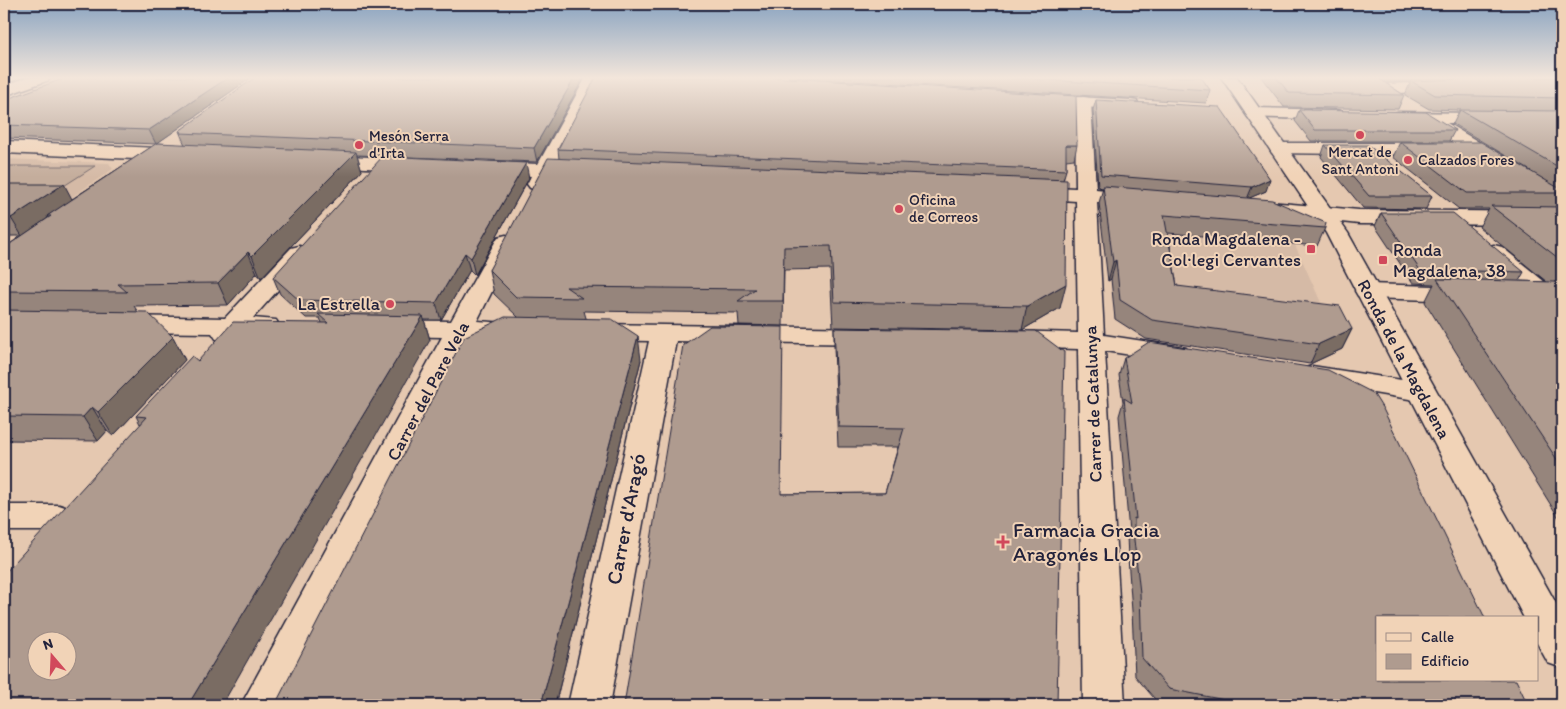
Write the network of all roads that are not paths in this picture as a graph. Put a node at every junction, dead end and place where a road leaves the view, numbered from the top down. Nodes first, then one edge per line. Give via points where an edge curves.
1 (576, 110) edge
2 (1083, 110) edge
3 (1414, 110) edge
4 (1235, 111) dead end
5 (1254, 112) junction
6 (1349, 116) edge
7 (1378, 116) edge
8 (1426, 118) junction
9 (1562, 120) edge
10 (183, 136) edge
11 (4, 147) edge
12 (1279, 149) junction
13 (1369, 149) junction
14 (1478, 149) junction
15 (158, 154) junction
16 (196, 156) edge
17 (303, 160) edge
18 (381, 164) junction
19 (438, 166) edge
20 (466, 167) edge
21 (1392, 168) edge
22 (1512, 170) edge
23 (544, 171) junction
24 (133, 172) edge
25 (601, 173) edge
26 (360, 186) edge
27 (1008, 191) edge
28 (1086, 194) junction
29 (1430, 199) dead end
30 (1161, 200) edge
31 (1238, 205) edge
32 (1324, 213) junction
33 (1452, 218) junction
34 (1562, 219) edge
35 (313, 237) edge
36 (1366, 291) junction
37 (1557, 300) edge
38 (100, 324) edge
39 (232, 326) junction
40 (293, 327) edge
41 (362, 328) edge
42 (460, 329) junction
43 (541, 331) edge
44 (569, 331) edge
45 (664, 333) junction
46 (898, 337) edge
47 (986, 338) edge
48 (1091, 340) junction
49 (209, 351) edge
50 (1200, 358) edge
51 (1289, 371) edge
52 (1421, 392) junction
53 (4, 518) edge
54 (35, 546) edge
55 (1562, 651) edge
56 (262, 705) edge
57 (589, 705) edge
58 (1104, 705) edge

1 - 23 street, Carrer del Pare Vela
2 - 28 street, Carrer de Catalunya
3 - 8 street
4 - 5 street
5 - 6 street
5 - 12 street, Ronda de la Magdalena
7 - 8 street
8 - 9 street
8 - 14 street
10 - 15 street
11 - 15 street
12 - 13 street
12 - 32 street, Ronda de la Magdalena
13 - 14 street
13 - 21 street
14 - 22 street
15 - 16 street
15 - 24 street
17 - 18 street
18 - 19 street
18 - 26 street
20 - 23 street
23 - 25 street
23 - 42 street, Carrer del Pare Vela
27 - 28 street
28 - 30 street
28 - 48 street, Carrer de Catalunya
29 - 33 street
31 - 32 street
32 - 33 street via 1359,217
32 - 36 street, Ronda de la Magdalena
33 - 34 street
33 - 37 street
35 - 39 street
36 - 37 street via 1499,294
36 - 52 street, Ronda de la Magdalena
38 - 39 street
39 - 40 street
39 - 49 street
41 - 42 street
42 - 43 street
42 - 56 street, Carrer del Pare Vela
44 - 45 street
45 - 46 street
45 - 57 street, Carrer d'Aragó
47 - 48 street
48 - 50 street
48 - 58 street, Carrer de Catalunya
51 - 52 street
52 - 55 street, Ronda de la Magdalena
53 - 54 street via 69,507

